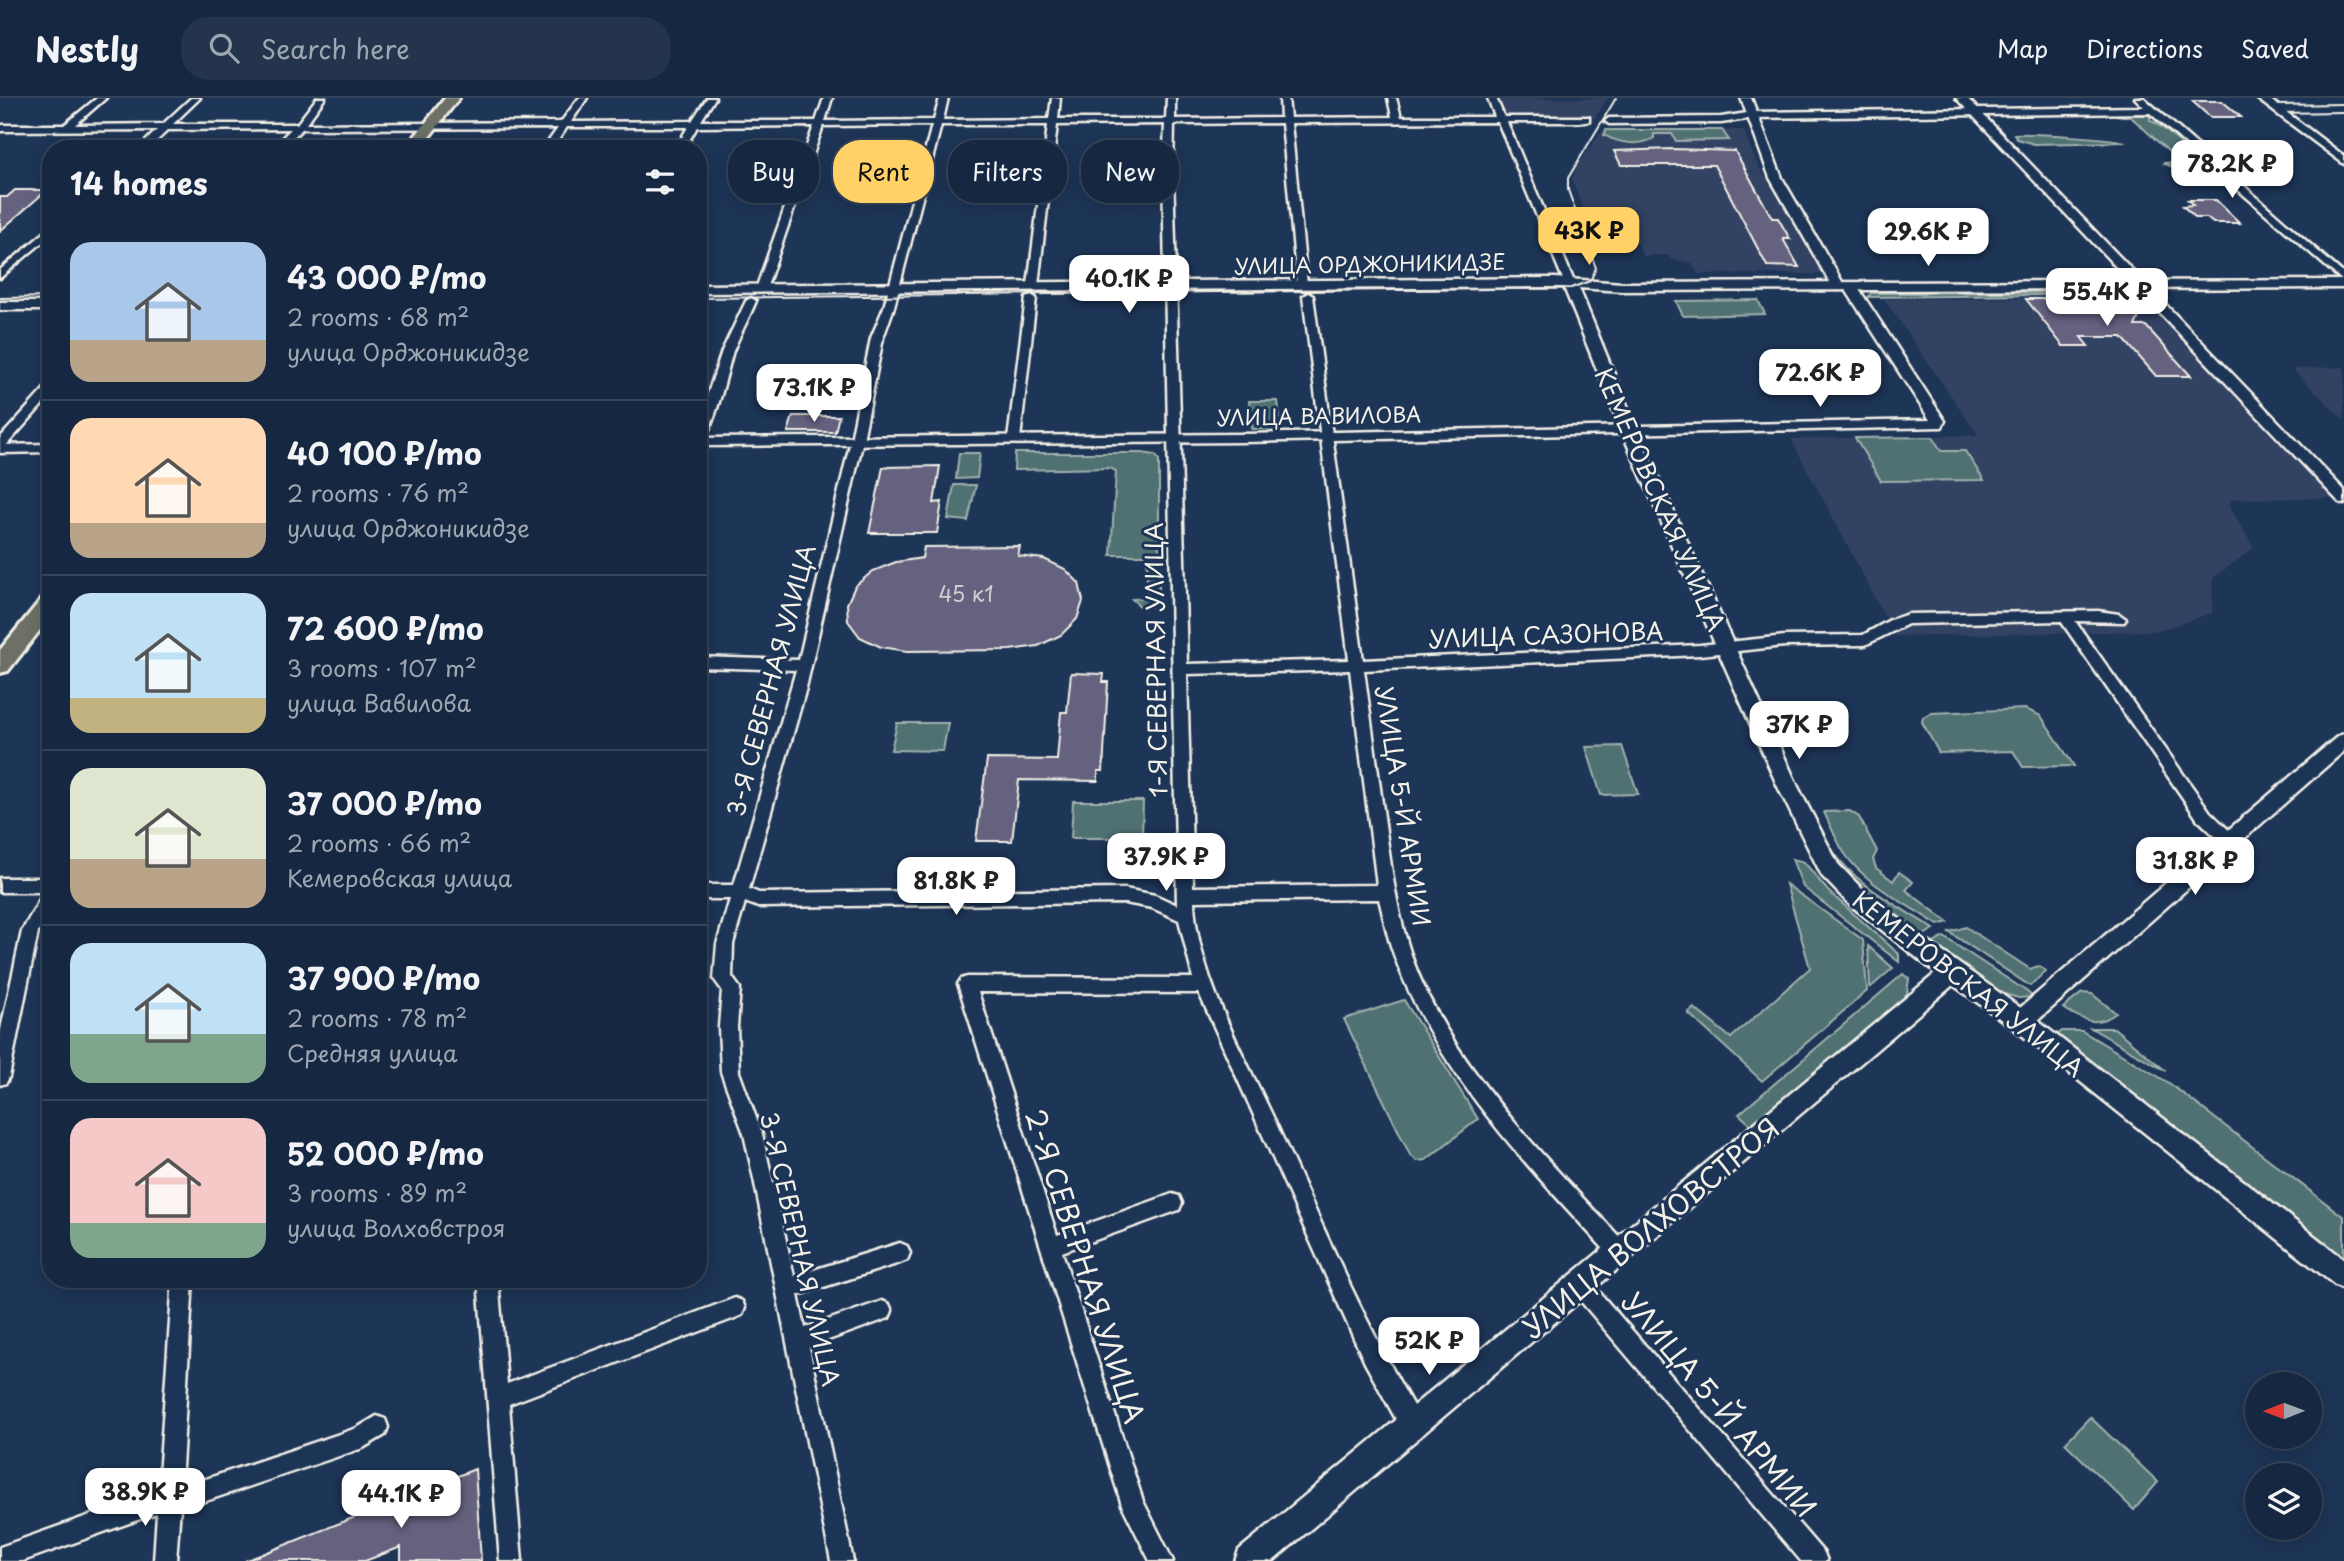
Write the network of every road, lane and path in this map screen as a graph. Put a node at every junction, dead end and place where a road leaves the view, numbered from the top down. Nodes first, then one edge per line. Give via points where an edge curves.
1 (102, 98) edge
2 (196, 98) edge
3 (321, 98) edge
4 (452, 98) edge
5 (583, 98) edge
6 (711, 98) edge
7 (828, 98) edge
8 (944, 98) edge
9 (1056, 98) edge
10 (1171, 98) edge
11 (1284, 98) edge
12 (1392, 98) edge
13 (1492, 98) edge
14 (1746, 98) edge
15 (1961, 98) edge
16 (2139, 98) edge
17 (2261, 98) edge
18 (2344, 108) edge
19 (2277, 109) junction
20 (2152, 110) junction
21 (1975, 112) junction
22 (1754, 115) junction
23 (1397, 118) junction
24 (1501, 119) junction
25 (1586, 119) dead end
26 (1286, 120) junction
27 (1053, 121) junction
28 (1171, 121) junction
29 (1609, 121) dead end
30 (821, 122) junction
31 (937, 122) junction
32 (565, 124) junction
33 (698, 124) junction
34 (300, 126) junction
35 (67, 127) junction
36 (166, 127) junction
37 (430, 127) junction
38 (0, 128) edge
39 (152, 140) edge
40 (285, 140) edge
41 (419, 140) edge
42 (553, 140) edge
43 (686, 140) edge
44 (2344, 161) edge
45 (42, 238) edge
46 (0, 275) edge
47 (2344, 282) edge
48 (2137, 285) junction
49 (1844, 286) junction
50 (1571, 289) junction
51 (707, 290) edge
52 (1305, 290) junction
53 (1032, 292) junction
54 (1172, 292) junction
55 (0, 293) edge
56 (42, 293) edge
57 (892, 294) junction
58 (756, 295) junction
59 (707, 300) edge
60 (0, 306) edge
61 (42, 306) edge
62 (42, 398) edge
63 (707, 418) edge
64 (1629, 430) junction
65 (1326, 436) junction
66 (1175, 438) junction
67 (1014, 439) junction
68 (707, 440) edge
69 (857, 440) junction
70 (0, 447) edge
71 (42, 448) edge
72 (2344, 499) edge
73 (42, 612) edge
74 (2065, 617) junction
75 (2119, 619) dead end
76 (1726, 648) junction
77 (707, 662) edge
78 (0, 665) edge
79 (804, 665) junction
80 (1356, 665) junction
81 (1179, 669) junction
82 (2344, 741) edge
83 (2230, 839) junction
84 (0, 885) edge
85 (42, 885) edge
86 (707, 892) edge
87 (740, 892) junction
88 (1386, 892) junction
89 (1185, 894) junction
90 (42, 910) edge
91 (1186, 916) junction
92 (1952, 972) junction
93 (1204, 986) junction
94 (2021, 1021) junction
95 (0, 1077) edge
96 (1172, 1203) dead end
97 (1049, 1247) junction
98 (1620, 1252) junction
99 (900, 1254) dead end
100 (2344, 1276) edge
101 (1580, 1285) junction
102 (182, 1288) edge
103 (489, 1288) edge
104 (786, 1289) junction
105 (735, 1308) dead end
106 (882, 1311) dead end
107 (797, 1340) junction
108 (498, 1398) junction
109 (1411, 1424) junction
110 (377, 1427) dead end
111 (169, 1498) junction
112 (0, 1558) edge
113 (165, 1561) edge
114 (511, 1561) edge
115 (842, 1561) edge
116 (1162, 1561) edge
117 (1250, 1561) edge
118 (1816, 1561) edge

1 - 35 street
2 - 36 street
3 - 34 street
4 - 37 main road
5 - 32 street
6 - 33 street
7 - 30 street
8 - 31 street, 3-Я СЕВЕРНАЯ УЛИЦА
9 - 27 street
10 - 28 street, 1-Я СЕВЕРНАЯ УЛИЦА
11 - 26 street, УЛИЦА 5-Й АРМИИ
12 - 23 street
13 - 24 street, КЕМЕРОВСКАЯ УЛИЦА
14 - 22 street
15 - 21 street
16 - 20 street
17 - 19 street
18 - 19 street
19 - 44 street
20 - 21 street
20 - 47 street
21 - 22 street
21 - 48 street
22 - 29 street via 1721,120
22 - 49 street via 1776,178
23 - 24 street
23 - 26 street
24 - 25 street
24 - 50 street, КЕМЕРОВСКАЯ УЛИЦА
26 - 28 street
26 - 52 street, УЛИЦА 5-Й АРМИИ
27 - 28 street
27 - 31 street
27 - 53 street
28 - 54 street, 1-Я СЕВЕРНАЯ УЛИЦА
30 - 31 street
30 - 33 street
30 - 58 street
31 - 57 street, 3-Я СЕВЕРНАЯ УЛИЦА
32 - 33 street
32 - 37 street
32 - 42 street
33 - 43 street
34 - 36 street
34 - 37 street
34 - 40 street
35 - 36 street
35 - 38 street
36 - 39 street
37 - 41 main road
45 - 46 street
47 - 48 main road, УЛИЦА ОРДЖОНИКИДЗЕ
48 - 49 main road, УЛИЦА ОРДЖОНИКИДЗЕ
48 - 72 street
49 - 50 main road, УЛИЦА ОРДЖОНИКИДЗЕ
49 - 64 street, УЛИЦА ВАВИЛОВА via 1938,421 1928,426
50 - 52 main road, УЛИЦА ОРДЖОНИКИДЗЕ
50 - 64 main road, КЕМЕРОВСКАЯ УЛИЦА
51 - 58 main road, УЛИЦА ОРДЖОНИКИДЗЕ
52 - 54 main road, УЛИЦА ОРДЖОНИКИДЗЕ
52 - 65 street, УЛИЦА 5-Й АРМИИ
53 - 54 main road, УЛИЦА ОРДЖОНИКИДЗЕ
53 - 57 main road, УЛИЦА ОРДЖОНИКИДЗЕ
53 - 67 street
54 - 66 street, 1-Я СЕВЕРНАЯ УЛИЦА
55 - 56 main road
57 - 58 main road, УЛИЦА ОРДЖОНИКИДЗЕ
57 - 69 street, 3-Я СЕВЕРНАЯ УЛИЦА via 877,338
58 - 59 main road, УЛИЦА ОРДЖОНИКИДЗЕ
58 - 63 street via 728,351
60 - 61 main road
62 - 70 street
64 - 65 street, УЛИЦА ВАВИЛОВА
64 - 76 main road, КЕМЕРОВСКАЯ УЛИЦА
65 - 66 street, УЛИЦА ВАВИЛОВА
65 - 80 street, УЛИЦА 5-Й АРМИИ
66 - 67 street, УЛИЦА ВАВИЛОВА
66 - 81 street, 1-Я СЕВЕРНАЯ УЛИЦА
67 - 69 street, УЛИЦА ВАВИЛОВА
68 - 69 street, УЛИЦА ВАВИЛОВА
69 - 79 street, 3-Я СЕВЕРНАЯ УЛИЦА
70 - 71 street
73 - 78 main road
74 - 75 street, УЛИЦА САЗОНОВА
74 - 76 street, УЛИЦА САЗОНОВА via 1908,619 1865,640 1785,641
74 - 83 street via 2204,816
76 - 80 street, УЛИЦА САЗОНОВА
76 - 92 main road, КЕМЕРОВСКАЯ УЛИЦА via 1821,858 1857,898
77 - 79 street
79 - 87 street, 3-Я СЕВЕРНАЯ УЛИЦА
80 - 81 street, УЛИЦА САЗОНОВА
80 - 88 street, УЛИЦА 5-Й АРМИИ
81 - 89 street, 1-Я СЕВЕРНАЯ УЛИЦА
82 - 83 street
83 - 94 street
84 - 85 street
86 - 87 street
87 - 91 street via 758,900 1125,896 1155,902
87 - 104 street, 3-Я СЕВЕРНАЯ УЛИЦА via 725,944 723,979 731,988 727,1027 730,1072 753,1134
88 - 89 street
88 - 98 street, УЛИЦА 5-Й АРМИИ via 1411,981 1459,1061 1501,1119
89 - 91 street, 1-Я СЕВЕРНАЯ УЛИЦА
90 - 95 street via 30,931
91 - 93 street, 1-Я СЕВЕРНАЯ УЛИЦА
92 - 94 main road, КЕМЕРОВСКАЯ УЛИЦА
92 - 98 main road, УЛИЦА ВОЛХОВСТРОЯ
93 - 97 street, 2-Я СЕВЕРНАЯ УЛИЦА via 967,984
93 - 109 street, 1-Я СЕВЕРНАЯ УЛИЦА via 1372,1356
94 - 100 main road, КЕМЕРОВСКАЯ УЛИЦА
96 - 97 street
97 - 116 street, 2-Я СЕВЕРНАЯ УЛИЦА via 1133,1505
98 - 101 main road, УЛИЦА ВОЛХОВСТРОЯ
99 - 104 street
101 - 109 main road, УЛИЦА ВОЛХОВСТРОЯ
101 - 118 street, УЛИЦА 5-Й АРМИИ
102 - 111 street
103 - 108 street
104 - 107 street, 3-Я СЕВЕРНАЯ УЛИЦА
105 - 108 street
106 - 107 street
107 - 115 street, 3-Я СЕВЕРНАЯ УЛИЦА
108 - 114 street
109 - 117 main road, УЛИЦА ВОЛХОВСТРОЯ
110 - 111 street via 337,1446 194,1494
111 - 112 street
111 - 113 street

